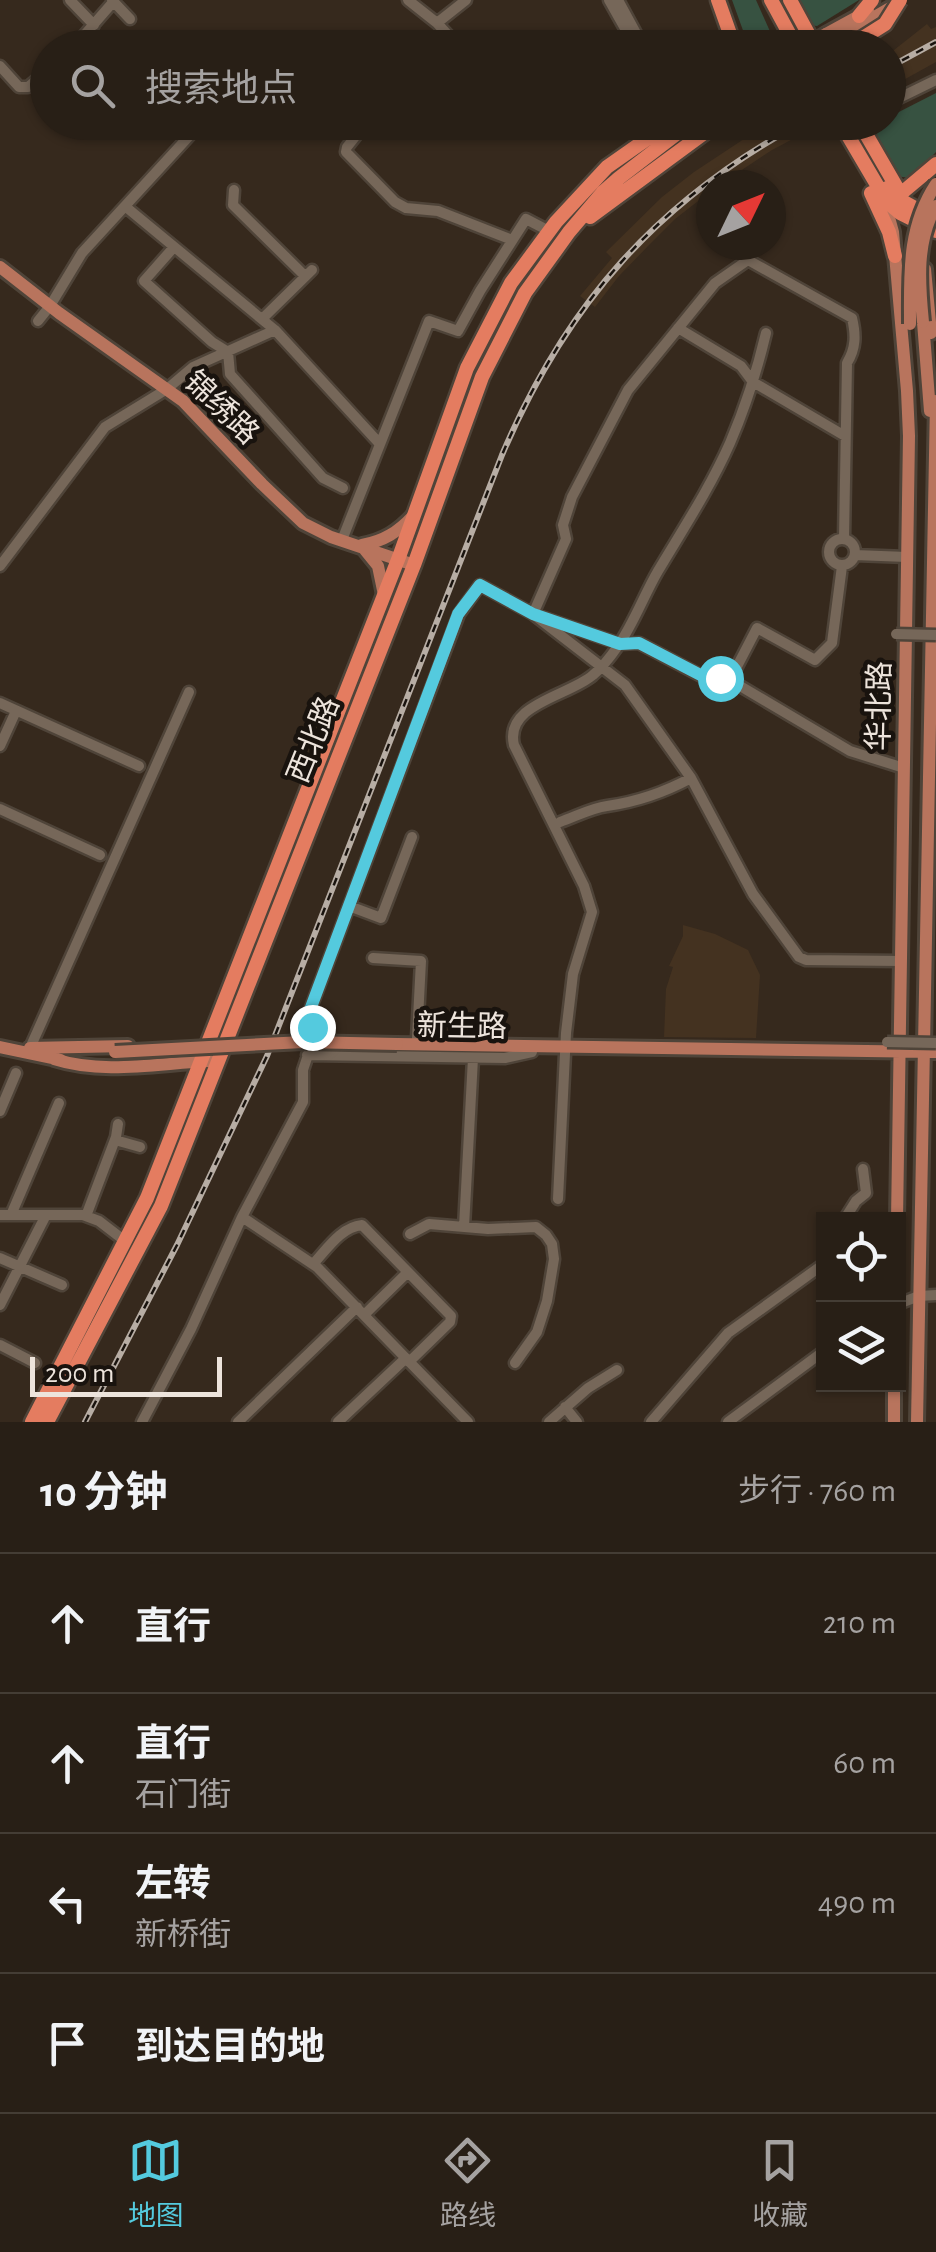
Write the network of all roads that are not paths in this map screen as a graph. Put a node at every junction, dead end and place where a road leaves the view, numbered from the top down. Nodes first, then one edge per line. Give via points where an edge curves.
1 (70, 0) edge
2 (408, 0) edge
3 (466, 0) edge
4 (609, 0) edge
5 (618, 0) edge
6 (718, 0) edge
7 (727, 0) edge
8 (763, 0) edge
9 (771, 0) edge
10 (780, 0) edge
11 (790, 0) edge
12 (872, 0) edge
13 (886, 0) edge
14 (902, 0) edge
15 (113, 1) edge
16 (859, 16) junction
17 (130, 20) dead end
18 (436, 23) junction
19 (94, 25) junction
20 (89, 30) edge
21 (443, 30) edge
22 (626, 30) edge
23 (634, 30) edge
24 (729, 30) edge
25 (738, 30) edge
26 (779, 30) edge
27 (790, 30) edge
28 (794, 30) edge
29 (814, 30) edge
30 (841, 30) edge
31 (848, 30) edge
32 (875, 30) edge
33 (0, 66) edge
34 (936, 80) edge
35 (30, 85) edge
36 (906, 95) edge
37 (186, 140) edge
38 (353, 140) edge
39 (645, 140) edge
40 (666, 140) edge
41 (694, 140) edge
42 (841, 140) edge
43 (854, 140) edge
44 (859, 140) edge
45 (867, 140) edge
46 (936, 164) edge
47 (936, 184) edge
48 (234, 190) dead end
49 (891, 190) junction
50 (936, 206) edge
51 (126, 208) junction
52 (936, 220) edge
53 (549, 231) junction
54 (569, 232) junction
55 (936, 232) edge
56 (512, 240) junction
57 (174, 247) junction
58 (896, 264) junction
59 (0, 267) edge
60 (50, 306) junction
61 (262, 319) junction
62 (38, 321) dead end
63 (916, 323) junction
64 (678, 328) junction
65 (275, 330) junction
66 (766, 334) dead end
67 (228, 352) junction
68 (936, 381) edge
69 (753, 382) junction
70 (167, 389) junction
71 (936, 402) edge
72 (846, 436) junction
73 (379, 443) junction
74 (344, 488) dead end
75 (415, 514) junction
76 (844, 539) junction
77 (342, 540) junction
78 (360, 545) junction
79 (855, 555) junction
80 (907, 558) junction
81 (398, 560) junction
82 (414, 565) junction
83 (0, 566) edge
84 (842, 566) junction
85 (933, 568) junction
86 (906, 585) junction
87 (384, 595) junction
88 (533, 614) junction
89 (896, 634) dead end
90 (936, 635) edge
91 (620, 644) junction
92 (602, 666) junction
93 (730, 680) junction
94 (190, 692) dead end
95 (0, 703) edge
96 (16, 710) junction
97 (0, 746) edge
98 (933, 760) edge
99 (139, 766) dead end
100 (904, 768) junction
101 (691, 778) junction
102 (0, 809) edge
103 (560, 822) dead end
104 (412, 838) dead end
105 (100, 855) dead end
106 (349, 906) junction
107 (931, 942) edge
108 (373, 958) dead end
109 (901, 960) junction
110 (314, 1037) junction
111 (417, 1038) junction
112 (293, 1041) dead end
113 (888, 1042) dead end
114 (0, 1044) edge
115 (30, 1048) junction
116 (533, 1049) junction
117 (932, 1049) edge
118 (208, 1050) junction
119 (565, 1050) junction
120 (308, 1054) junction
121 (115, 1056) junction
122 (899, 1056) junction
123 (473, 1058) junction
124 (54, 1059) junction
125 (172, 1063) junction
126 (16, 1073) dead end
127 (192, 1085) junction
128 (59, 1103) dead end
129 (0, 1111) edge
130 (118, 1124) dead end
131 (115, 1140) junction
132 (140, 1147) dead end
133 (863, 1169) dead end
134 (928, 1194) edge
135 (558, 1199) dead end
136 (849, 1212) edge
137 (897, 1212) edge
138 (6, 1215) edge
139 (46, 1215) junction
140 (86, 1216) junction
141 (242, 1217) junction
142 (464, 1227) junction
143 (410, 1234) dead end
144 (125, 1241) junction
145 (0, 1258) edge
146 (313, 1264) junction
147 (20, 1266) junction
148 (816, 1270) edge
149 (408, 1272) junction
150 (62, 1285) dead end
151 (936, 1295) edge
152 (919, 1296) junction
153 (903, 1302) edge
154 (0, 1305) edge
155 (360, 1311) junction
156 (0, 1344) edge
157 (816, 1357) edge
158 (408, 1360) junction
159 (35, 1363) dead end
160 (514, 1363) dead end
161 (617, 1370) dead end
162 (894, 1392) edge
163 (564, 1407) junction
164 (465, 1421) edge
165 (32, 1422) edge
166 (48, 1422) edge
167 (142, 1422) edge
168 (238, 1422) edge
169 (338, 1422) edge
170 (549, 1422) edge
171 (577, 1422) edge
172 (651, 1422) edge
173 (728, 1422) edge
174 (894, 1422) edge
175 (917, 1422) edge

1 - 19 street
2 - 18 street
3 - 18 street
4 - 22 street
5 - 23 street
6 - 24 highway
7 - 25 highway
8 - 26 highway
9 - 27 highway
10 - 28 highway
11 - 29 highway
12 - 16 highway
13 - 16 main road
14 - 31 main road
14 - 32 highway, bridge
15 - 17 street
15 - 19 street
16 - 30 main road
18 - 21 street
19 - 20 street
33 - 35 street via 19,87
34 - 36 street
37 - 51 street
38 - 56 street via 346,152 395,202
39 - 53 highway, 西北路 via 606,167
40 - 54 highway, 西北路 via 603,192
41 - 54 highway
42 - 58 highway via 875,199
43 - 49 highway
44 - 49 highway
45 - 49 highway
46 - 49 highway via 915,182
47 - 63 main road, bridge via 912,238
48 - 61 street via 233,206 308,273
49 - 52 highway
49 - 55 highway via 900,213
49 - 58 main road, 华北路
50 - 63 main road, bridge via 921,255
51 - 57 street
51 - 60 street via 82,253
53 - 56 street via 526,220
53 - 75 highway, 西北路 via 511,284 467,368
54 - 82 highway, 西北路 via 525,292 482,376
56 - 73 street via 458,331 428,321
57 - 61 street
57 - 67 street via 144,281
58 - 68 main road via 908,256 925,269
58 - 80 main road, 华北路 via 908,391
59 - 60 main road, 锦绣路
60 - 62 street
60 - 70 main road, 锦绣路
61 - 65 street
63 - 85 main road via 930,390
63 - 86 main road via 914,540
64 - 69 street via 742,366
64 - 72 street via 715,284 748,260 852,318
64 - 88 street via 628,390 572,497 563,524 566,539
65 - 67 street
65 - 73 street
66 - 69 street
67 - 70 street
67 - 74 street via 230,374 323,478
69 - 72 street
69 - 91 street via 712,478
70 - 77 main road, 锦绣路 via 292,515
70 - 83 street via 105,426
71 - 85 main road, 华北路
72 - 76 street
73 - 77 street
75 - 78 main road via 390,536
75 - 81 highway, 西北路
76 - 79 street
76 - 84 street via 828,552
77 - 78 main road, 锦绣路
78 - 81 main road, 锦绣路
78 - 87 main road via 378,566
79 - 80 street
79 - 84 street
80 - 86 main road, 华北路
81 - 82 main road, 锦绣路
81 - 87 highway, 西北路
82 - 118 highway, 西北路
84 - 93 street via 832,642 815,660 757,628
85 - 98 main road, 华北路
86 - 100 main road, 华北路
87 - 118 highway, 西北路
88 - 91 street
88 - 92 street
88 - 106 street via 480,585 458,614
89 - 90 street, bridge
91 - 92 street
91 - 93 street via 639,643 712,681
92 - 101 street via 625,684
92 - 119 street via 526,712 512,730 591,903
93 - 100 street via 850,750
94 - 115 street
95 - 96 street
96 - 97 street
96 - 99 street
98 - 107 main road, 华北路
100 - 109 main road, 华北路
101 - 103 street
101 - 109 street via 753,894 799,957
102 - 105 street
104 - 106 street via 381,918
106 - 110 street via 310,1010
107 - 117 main road, 华北路
108 - 111 street via 421,961
109 - 122 main road, 华北路
110 - 111 street
110 - 120 street
111 - 116 street via 504,1040
112 - 118 street, bridge
113 - 117 street, bridge
114 - 115 main road, 新生路
114 - 124 main road, 新生路
115 - 118 main road
115 - 121 main road, 新生路
116 - 119 main road, 新生路
116 - 121 main road, 新生路, bridge via 303,1042
116 - 123 street
117 - 122 main road, 新生路
117 - 134 main road, 华北路
118 - 125 main road
118 - 127 highway, 西北路
118 - 166 highway, 西北路 via 208,1088 161,1206
119 - 122 main road, 新生路
119 - 135 street
120 - 123 street
120 - 141 street via 303,1102
121 - 124 main road, 新生路
122 - 137 main road, 华北路
123 - 142 street
124 - 125 main road via 98,1068
125 - 127 main road via 185,1067
126 - 129 street
127 - 144 highway, 西北路
128 - 138 street
130 - 131 street
131 - 132 street
131 - 140 street
133 - 136 street via 866,1193
134 - 152 main road, 华北路
138 - 139 street
139 - 140 street
139 - 147 street
140 - 144 street
141 - 146 street
141 - 167 street
142 - 143 street via 429,1224
142 - 160 street via 536,1227 552,1244 543,1316
144 - 165 highway, 西北路
145 - 147 street
146 - 149 street via 347,1229 362,1225
146 - 155 street
147 - 150 street
147 - 154 street
148 - 172 street via 728,1332
149 - 155 street
149 - 158 street via 451,1316
151 - 152 street
152 - 153 street
152 - 175 main road, 华北路
155 - 158 street
155 - 168 street
156 - 159 street
157 - 173 street
158 - 164 street
158 - 169 street
161 - 163 street
162 - 174 main road
163 - 170 street
163 - 171 street

